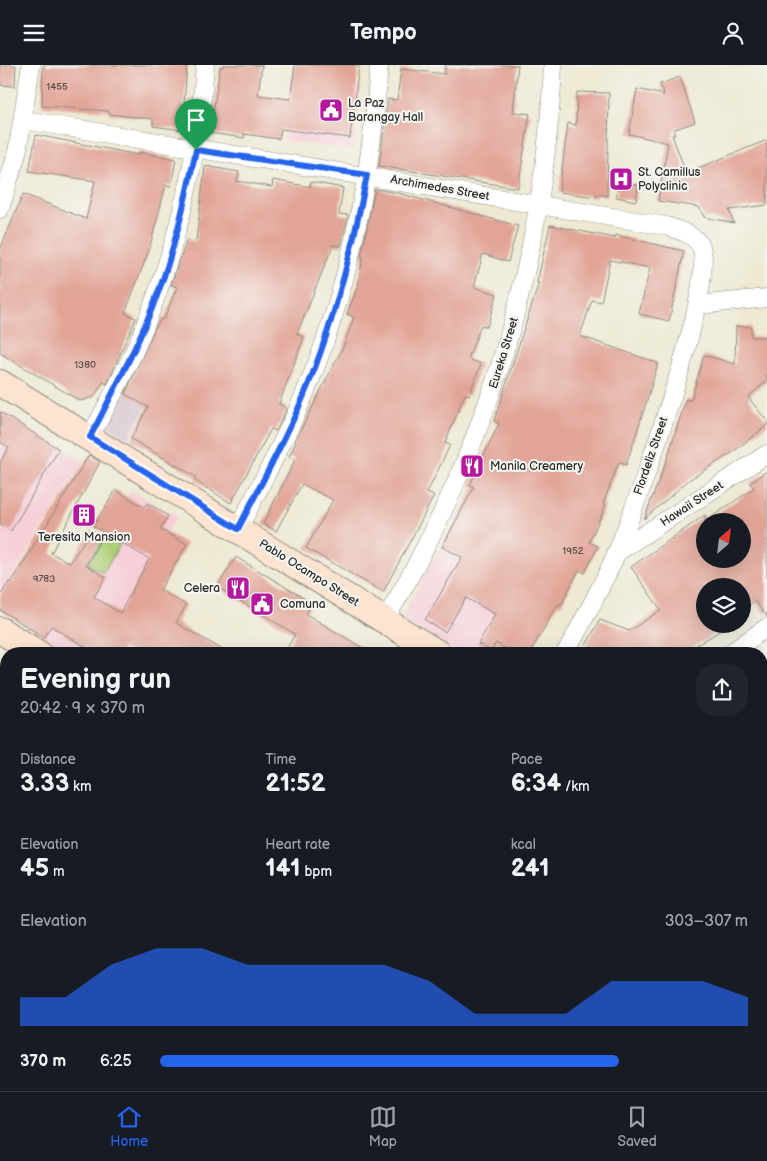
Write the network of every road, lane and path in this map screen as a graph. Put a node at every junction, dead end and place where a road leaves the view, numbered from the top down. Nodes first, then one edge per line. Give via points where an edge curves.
1 (31, 65) edge
2 (205, 65) edge
3 (379, 65) edge
4 (553, 65) edge
5 (24, 120) junction
6 (196, 150) junction
7 (367, 175) junction
8 (540, 206) junction
9 (0, 209) edge
10 (701, 247) joint
11 (767, 298) edge
12 (698, 305) junction
13 (0, 383) edge
14 (90, 437) junction
15 (767, 454) edge
16 (238, 529) junction
17 (616, 553) junction
18 (385, 620) junction
19 (767, 627) edge
20 (0, 630) edge
21 (28, 647) edge
22 (428, 647) edge
23 (569, 647) edge
24 (739, 647) edge

1 - 5 street
2 - 6 street
3 - 7 street
4 - 8 street, Eureka Street via 551,117
5 - 6 street, Archimedes Street
5 - 9 street
6 - 7 street, Archimedes Street
6 - 14 street via 182,217 162,283 136,347
7 - 8 street, Archimedes Street
7 - 16 street via 354,242 324,345 279,452
8 - 10 street, Archimedes Street via 666,226 686,233
8 - 18 street, Eureka Street via 522,294 497,380 428,545
10 - 12 street, Flordeliz Street via 703,273
11 - 12 street
12 - 17 street, Flordeliz Street via 660,434
13 - 14 main road, Pablo Ocampo Street
14 - 16 main road, Pablo Ocampo Street
15 - 17 street, Hawaii Street
16 - 18 main road, Pablo Ocampo Street
17 - 23 street, Flordeliz Street
18 - 22 main road, Pablo Ocampo Street
19 - 24 street
20 - 21 main road

